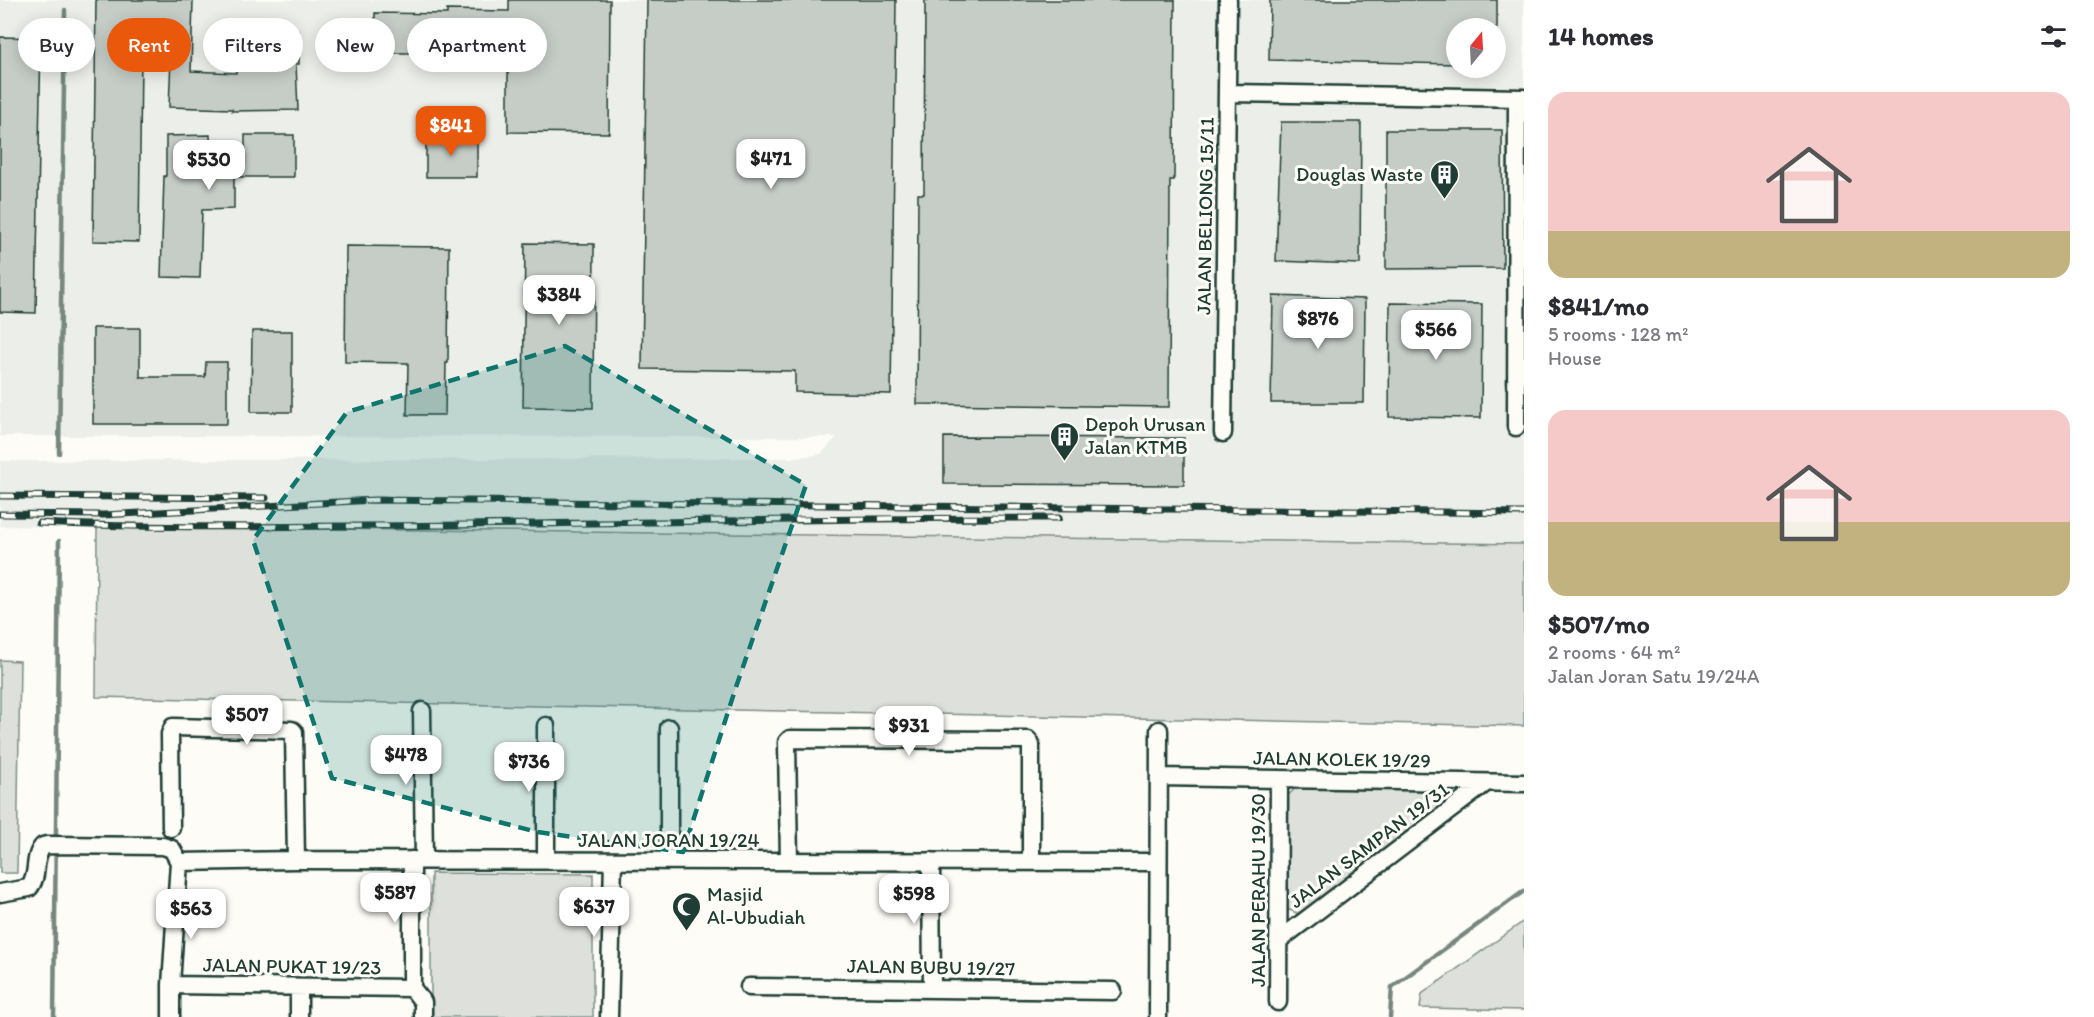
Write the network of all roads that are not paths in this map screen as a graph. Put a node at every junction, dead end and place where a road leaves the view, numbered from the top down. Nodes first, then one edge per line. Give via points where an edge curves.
1 (1228, 0) edge
2 (1228, 93) junction
3 (1520, 98) edge
4 (1515, 427) dead end
5 (1223, 433) dead end
6 (422, 711) dead end
7 (546, 726) dead end
8 (669, 728) dead end
9 (1159, 730) dead end
10 (1158, 777) junction
11 (1279, 779) junction
12 (1486, 783) junction
13 (1524, 783) edge
14 (171, 828) dead end
15 (296, 860) junction
16 (418, 860) junction
17 (546, 860) junction
18 (613, 861) junction
19 (669, 861) junction
20 (789, 861) junction
21 (931, 861) junction
22 (179, 862) junction
23 (1031, 862) junction
24 (1158, 862) junction
25 (0, 892) edge
26 (1278, 941) junction
27 (171, 985) junction
28 (299, 987) junction
29 (749, 987) dead end
30 (412, 988) junction
31 (932, 988) junction
32 (1113, 990) dead end
33 (1278, 1002) dead end
34 (171, 1017) edge
35 (299, 1017) edge
36 (423, 1017) edge
37 (609, 1017) edge
38 (1158, 1017) edge

1 - 2 street, JALAN BELIONG 15/11
2 - 3 street
2 - 5 street, JALAN BELIONG 15/11
3 - 4 street
6 - 16 street
7 - 17 street
8 - 19 street
9 - 10 street
10 - 11 street, JALAN KOLEK 19/29
10 - 24 street
11 - 12 street, JALAN KOLEK 19/29
11 - 26 street, JALAN PERAHU 19/30
12 - 13 street, JALAN KOLEK 19/29
12 - 26 street, JALAN SAMPAN 19/31
14 - 15 street via 173,727 292,730
15 - 16 street, JALAN JORAN 19/24
15 - 22 street, JALAN JORAN 19/24
16 - 17 street, JALAN JORAN 19/24
16 - 30 street
17 - 18 street, JALAN JORAN 19/24
18 - 19 street, JALAN JORAN 19/24
18 - 37 street
19 - 20 street, JALAN JORAN 19/24
20 - 21 street, JALAN JORAN 19/24
20 - 23 street via 787,742 814,739 1028,740
21 - 23 street, JALAN JORAN 19/24
21 - 31 street
22 - 25 street via 172,849 163,846 47,845 38,853 35,878 29,888
22 - 27 street
23 - 24 street, JALAN JORAN 19/24
24 - 38 street
26 - 33 street, JALAN PERAHU 19/30
27 - 28 street, JALAN PUKAT 19/23
27 - 34 street
28 - 30 street, JALAN PUKAT 19/23
28 - 35 street
29 - 31 street, JALAN BUBU 19/27
30 - 36 street via 423,1002
31 - 32 street, JALAN BUBU 19/27

